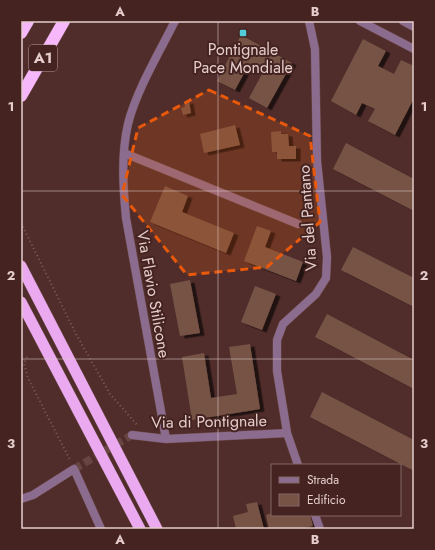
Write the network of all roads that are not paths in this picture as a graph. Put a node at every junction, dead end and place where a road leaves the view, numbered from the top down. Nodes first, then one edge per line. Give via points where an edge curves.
1 (28, 21) edge
2 (64, 21) edge
3 (175, 21) edge
4 (309, 21) edge
5 (360, 21) edge
6 (403, 21) edge
7 (414, 27) edge
8 (21, 33) edge
9 (414, 49) edge
10 (21, 96) edge
11 (124, 153) junction
12 (298, 224) dead end
13 (21, 266) edge
14 (21, 302) edge
15 (287, 432) junction
16 (132, 435) tunnel mouth
17 (166, 439) junction
18 (298, 464) edge
19 (21, 499) edge
20 (315, 516) edge
21 (101, 529) edge
22 (140, 529) edge
23 (157, 529) edge
24 (320, 529) edge

1 - 8 highway, A1
2 - 10 highway, A1
3 - 11 street, Via Flavio Stilicone via 136,100 128,123
4 - 15 street, Via del Pantano via 315,49 318,161 327,257 326,278 316,294 283,324 277,340 277,371
5 - 9 street
6 - 7 street
11 - 12 street
11 - 17 street, Via Flavio Stilicone via 123,190 126,218
13 - 23 highway
14 - 22 highway
15 - 17 street, Via di Pontignale
15 - 18 street, Via del Pantano
16 - 17 street, Via di Pontignale
19 - 21 street via 33,495 74,469
20 - 24 street

